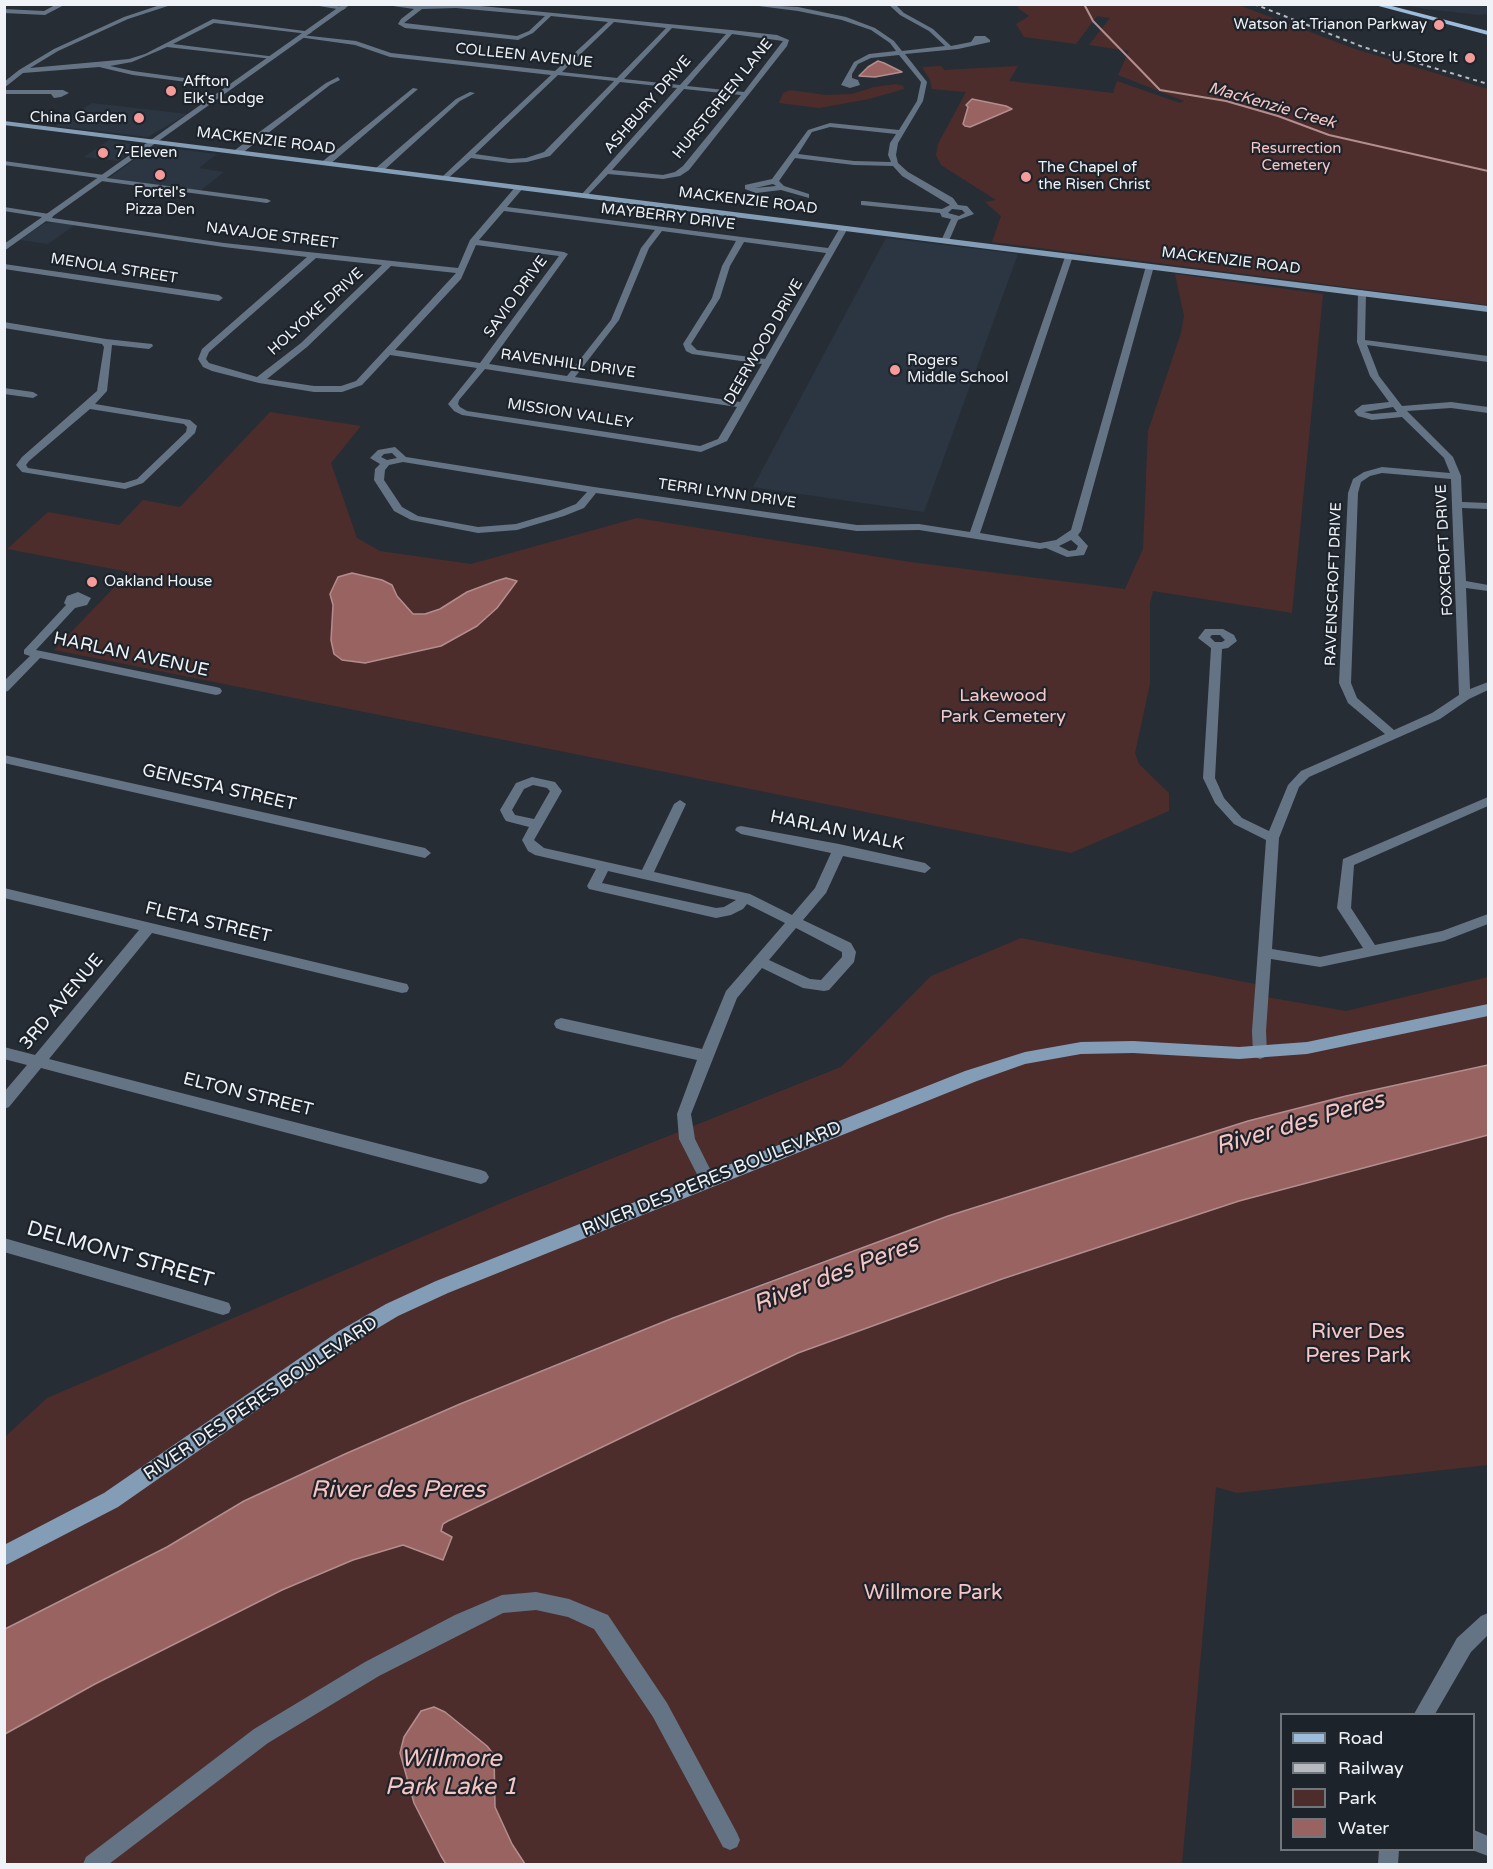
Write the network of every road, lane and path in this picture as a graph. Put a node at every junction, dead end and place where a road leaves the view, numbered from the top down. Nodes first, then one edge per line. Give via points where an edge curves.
1 (63, 4) edge
2 (171, 4) edge
3 (310, 4) edge
4 (382, 4) edge
5 (746, 4) edge
6 (891, 4) edge
7 (1374, 4) edge
8 (135, 5) edge
9 (160, 5) edge
10 (346, 6) edge
11 (420, 7) junction
12 (800, 7) edge
13 (4, 10) edge
14 (549, 15) junction
15 (126, 18) junction
16 (1430, 19) junction
17 (613, 20) junction
18 (1450, 23) junction
19 (671, 26) junction
20 (309, 32) junction
21 (730, 32) junction
22 (1488, 34) edge
23 (301, 37) junction
24 (976, 43) dead end
25 (165, 45) junction
26 (950, 48) junction
27 (902, 52) junction
28 (273, 57) junction
29 (130, 61) junction
30 (99, 64) junction
31 (21, 71) junction
32 (126, 72) junction
33 (558, 73) junction
34 (338, 79) dead end
35 (619, 80) junction
36 (848, 80) dead end
37 (4, 86) edge
38 (232, 86) junction
39 (681, 87) junction
40 (415, 89) dead end
41 (4, 92) edge
42 (54, 93) dead end
43 (472, 93) dead end
44 (746, 94) junction
45 (4, 123) edge
46 (901, 132) junction
47 (154, 142) junction
48 (238, 152) junction
49 (792, 155) junction
50 (470, 156) junction
51 (4, 163) edge
52 (326, 163) junction
53 (895, 164) junction
54 (379, 170) junction
55 (606, 172) junction
56 (102, 178) junction
57 (446, 178) junction
58 (520, 188) junction
59 (585, 196) junction
60 (806, 196) dead end
61 (267, 201) dead end
62 (864, 203) dead end
63 (955, 207) junction
64 (501, 208) junction
65 (4, 209) edge
66 (943, 211) junction
67 (47, 217) junction
68 (955, 218) junction
69 (844, 228) junction
70 (659, 230) junction
71 (741, 240) junction
72 (945, 240) junction
73 (473, 242) junction
74 (4, 248) edge
75 (832, 251) junction
76 (315, 255) junction
77 (1069, 256) junction
78 (389, 263) junction
79 (4, 266) edge
80 (1150, 266) junction
81 (460, 271) junction
82 (1362, 293) junction
83 (219, 298) dead end
84 (1488, 309) edge
85 (4, 325) edge
86 (106, 342) junction
87 (1362, 342) junction
88 (149, 346) dead end
89 (389, 352) junction
90 (1488, 359) edge
91 (768, 362) junction
92 (482, 367) junction
93 (259, 380) junction
94 (570, 380) junction
95 (4, 390) edge
96 (33, 395) dead end
97 (455, 399) joint
98 (742, 405) junction
99 (88, 406) junction
100 (1400, 409) junction
101 (1488, 410) edge
102 (691, 448) joint
103 (1456, 476) junction
104 (594, 490) junction
105 (1458, 505) junction
106 (1488, 506) edge
107 (974, 535) junction
108 (1072, 535) junction
109 (1048, 545) junction
110 (1461, 585) junction
111 (1488, 588) edge
112 (72, 605) dead end
113 (1217, 646) dead end
114 (38, 654) junction
115 (1488, 686) edge
116 (4, 688) edge
117 (216, 691) dead end
118 (1465, 696) junction
119 (1393, 735) junction
120 (4, 759) edge
121 (1488, 801) edge
122 (680, 804) dead end
123 (537, 824) dead end
124 (741, 830) dead end
125 (1273, 838) junction
126 (839, 849) junction
127 (425, 853) dead end
128 (604, 866) junction
129 (925, 868) dead end
130 (646, 875) junction
131 (4, 893) edge
132 (746, 897) junction
133 (1488, 919) edge
134 (796, 921) junction
135 (149, 927) junction
136 (1372, 951) junction
137 (1266, 953) junction
138 (759, 961) junction
139 (402, 987) dead end
140 (1488, 1010) edge
141 (561, 1024) dead end
142 (4, 1053) edge
143 (1260, 1053) junction
144 (706, 1056) junction
145 (38, 1062) junction
146 (4, 1103) edge
147 (480, 1177) dead end
148 (708, 1181) junction
149 (4, 1245) edge
150 (223, 1308) dead end
151 (4, 1556) edge
152 (1488, 1623) edge
153 (1425, 1713) edge
154 (730, 1840) dead end
155 (93, 1864) edge

1 - 13 street via 45,13
2 - 9 street
3 - 10 street
4 - 11 street
5 - 12 street
6 - 26 street via 931,30
7 - 16 main road
8 - 15 street
9 - 15 street
10 - 20 street
11 - 14 street via 456,6
11 - 14 street via 401,24 518,38
12 - 27 street via 864,25 887,37
14 - 17 street
15 - 31 street
16 - 18 main road
16 - 22 main road
17 - 19 street
17 - 33 street
18 - 22 main road
18 - 22 main road via 1480,24
19 - 21 street
19 - 35 street
20 - 23 street
20 - 25 street via 213,21
21 - 39 street, ASHBURY DRIVE
21 - 44 street, HURSTGREEN LANE via 786,40
23 - 28 street
23 - 33 street, COLLEEN AVENUE via 356,43 390,55
24 - 26 street
25 - 28 street
25 - 29 street
26 - 27 street
27 - 36 street via 863,58 853,67
27 - 46 street via 924,82 920,101
28 - 38 street
29 - 30 street
29 - 32 street
30 - 31 street
30 - 32 street
31 - 37 street
32 - 38 street
33 - 35 street, COLLEEN AVENUE
33 - 50 street
34 - 48 street
35 - 39 street, COLLEEN AVENUE
35 - 50 street via 547,154 510,161
38 - 47 street
39 - 44 street, COLLEEN AVENUE
39 - 55 street, ASHBURY DRIVE
40 - 52 street
41 - 42 street
43 - 54 street via 458,100
44 - 55 street, HURSTGREEN LANE via 687,168 677,174 645,177
45 - 47 main road, MACKENZIE ROAD
46 - 49 street via 830,125 815,128
46 - 53 street via 894,143
47 - 48 main road, MACKENZIE ROAD
47 - 56 street
48 - 52 main road, MACKENZIE ROAD
49 - 53 street
49 - 60 street via 778,185
50 - 57 street
51 - 56 street
52 - 54 main road, MACKENZIE ROAD
53 - 63 street
54 - 57 main road, MACKENZIE ROAD
55 - 59 street, ASHBURY DRIVE
56 - 61 street
56 - 67 street
57 - 58 main road, MACKENZIE ROAD
58 - 59 main road, MACKENZIE ROAD
58 - 64 street
59 - 69 main road, MACKENZIE ROAD
62 - 66 street
63 - 66 street
63 - 68 street via 970,214
64 - 70 street, MAYBERRY DRIVE
64 - 73 street
65 - 67 street, NAVAJOE STREET
66 - 68 street
67 - 74 street
67 - 76 street, NAVAJOE STREET
68 - 72 street
69 - 72 main road, MACKENZIE ROAD
69 - 75 street, DEERWOOD DRIVE
70 - 71 street, MAYBERRY DRIVE
70 - 94 street via 645,248 615,320
71 - 75 street, MAYBERRY DRIVE
71 - 91 street via 726,266 717,298 687,344 694,352
72 - 77 main road, MACKENZIE ROAD
73 - 81 street
73 - 92 street, SAVIO DRIVE via 564,254
75 - 91 street, DEERWOOD DRIVE
76 - 78 street, NAVAJOE STREET
76 - 93 street via 205,351 202,359 215,369
77 - 80 main road, MACKENZIE ROAD
77 - 107 street
78 - 81 street, NAVAJOE STREET
78 - 93 street, HOLYOKE DRIVE via 304,345
79 - 83 street, MENOLA STREET
80 - 82 main road, MACKENZIE ROAD
80 - 108 street, TERRI LYNN DRIVE
81 - 89 street
82 - 84 main road, MACKENZIE ROAD
82 - 87 street, FOXCROFT DRIVE
85 - 86 street
86 - 88 street
86 - 99 street via 102,391
87 - 90 street
87 - 100 street, FOXCROFT DRIVE via 1375,376
89 - 92 street, RAVENHILL DRIVE
89 - 93 street via 359,383 355,393 348,395
91 - 98 street, DEERWOOD DRIVE
92 - 94 street, RAVENHILL DRIVE
92 - 97 street, SAVIO DRIVE
94 - 98 street, RAVENHILL DRIVE
95 - 96 street
97 - 102 street, MISSION VALLEY via 453,404 465,413
98 - 102 street, DEERWOOD DRIVE via 722,441 711,447
99 - 99 street via 187,422 192,426 190,433 140,481 125,486 25,470 21,465
100 - 101 street via 1452,405
100 - 103 street, FOXCROFT DRIVE via 1448,457
103 - 105 street, FOXCROFT DRIVE
103 - 119 street, RAVENSCROFT DRIVE via 1382,470 1356,481 1353,493 1345,683 1352,700
104 - 104 street, TERRI LYNN DRIVE via 403,459 386,463 380,469 379,480 398,509 415,518 478,530 517,527 561,514 580,506
104 - 107 street, TERRI LYNN DRIVE via 857,528 918,527
105 - 106 street
105 - 110 street, FOXCROFT DRIVE
107 - 109 street, TERRI LYNN DRIVE
108 - 109 street, TERRI LYNN DRIVE via 1064,542
108 - 109 street, TERRI LYNN DRIVE via 1083,546 1080,553 1067,554
110 - 111 street
110 - 118 street, FOXCROFT DRIVE
112 - 114 street via 28,652
113 - 125 street via 1209,777 1219,800 1238,820
114 - 116 street
114 - 117 street, HARLAN AVENUE
115 - 118 street
118 - 119 street via 1436,716
119 - 125 street via 1305,774 1294,785
120 - 127 street, GENESTA STREET
121 - 136 street via 1348,862 1344,908
122 - 130 street
123 - 128 street via 528,840 533,848
124 - 126 street, HARLAN WALK
125 - 137 street
126 - 129 street, HARLAN WALK
126 - 134 street via 821,890
128 - 130 street
128 - 132 street via 594,886 716,913 738,906
130 - 132 street
131 - 135 street, FLETA STREET
132 - 134 street
133 - 136 street via 1444,936
134 - 138 street
134 - 138 street via 849,952 849,958 824,986 815,987
135 - 139 street, FLETA STREET
135 - 145 street, 3RD AVENUE
136 - 137 street via 1320,962
137 - 143 street via 1258,1031
138 - 144 street via 731,994
140 - 143 main road, RIVER DES PERES BOULEVARD via 1337,1044
141 - 144 street
142 - 145 street, ELTON STREET
143 - 148 main road, RIVER DES PERES BOULEVARD via 1113,1047 1024,1058
144 - 148 street via 684,1114 687,1139
145 - 146 street, 3RD AVENUE
145 - 147 street, ELTON STREET
148 - 151 main road, RIVER DES PERES BOULEVARD via 392,1310 346,1337 111,1500
149 - 150 street, DELMONT STREET
152 - 153 street via 1464,1645
154 - 155 street via 660,1710 601,1622 569,1608 536,1600 502,1604 372,1669 261,1736

